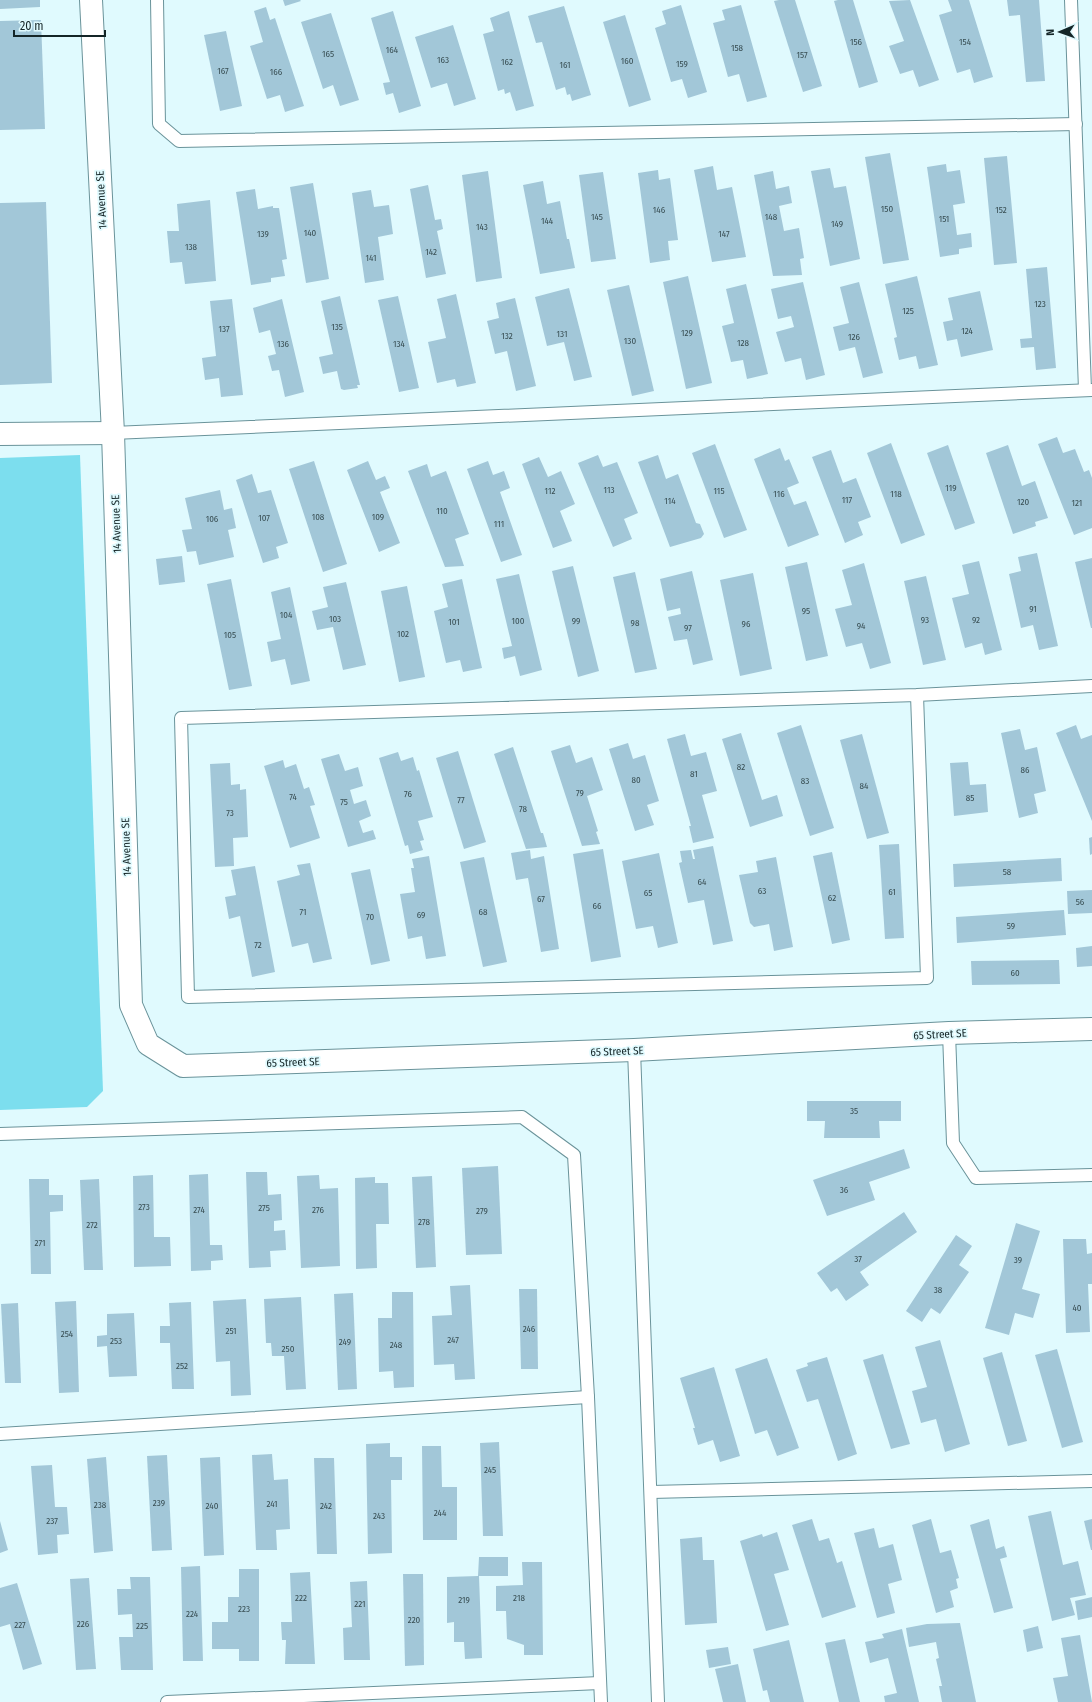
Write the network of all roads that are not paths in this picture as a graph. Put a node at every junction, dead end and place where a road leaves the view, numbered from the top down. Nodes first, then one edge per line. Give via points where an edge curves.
1 (91, 0) edge
2 (157, 0) edge
3 (1071, 0) edge
4 (1076, 124) junction
5 (1088, 390) edge
6 (113, 433) junction
7 (0, 434) edge
8 (1092, 686) edge
9 (917, 695) junction
10 (1092, 1029) edge
11 (949, 1033) junction
12 (148, 1044) joint
13 (634, 1050) junction
14 (0, 1134) edge
15 (1092, 1175) edge
16 (588, 1397) junction
17 (0, 1434) edge
18 (1092, 1481) edge
19 (650, 1492) junction
20 (600, 1683) junction
21 (167, 1702) edge
22 (601, 1702) edge
23 (658, 1702) edge

1 - 6 street, 14 Avenue SE
2 - 4 lane via 159,124 179,141
3 - 4 lane
4 - 5 lane
5 - 6 lane
6 - 7 street
6 - 12 street, 14 Avenue SE via 131,1005
8 - 9 lane
9 - 9 lane via 181,718 188,997 927,978
10 - 11 street, 65 Street SE
11 - 13 street, 65 Street SE
11 - 15 lane via 953,1143 976,1178
12 - 13 street, 65 Street SE via 183,1066
13 - 19 lane
14 - 16 lane via 522,1117 574,1155
16 - 17 lane
16 - 20 lane
18 - 19 lane
19 - 23 lane
20 - 21 lane
20 - 22 lane

